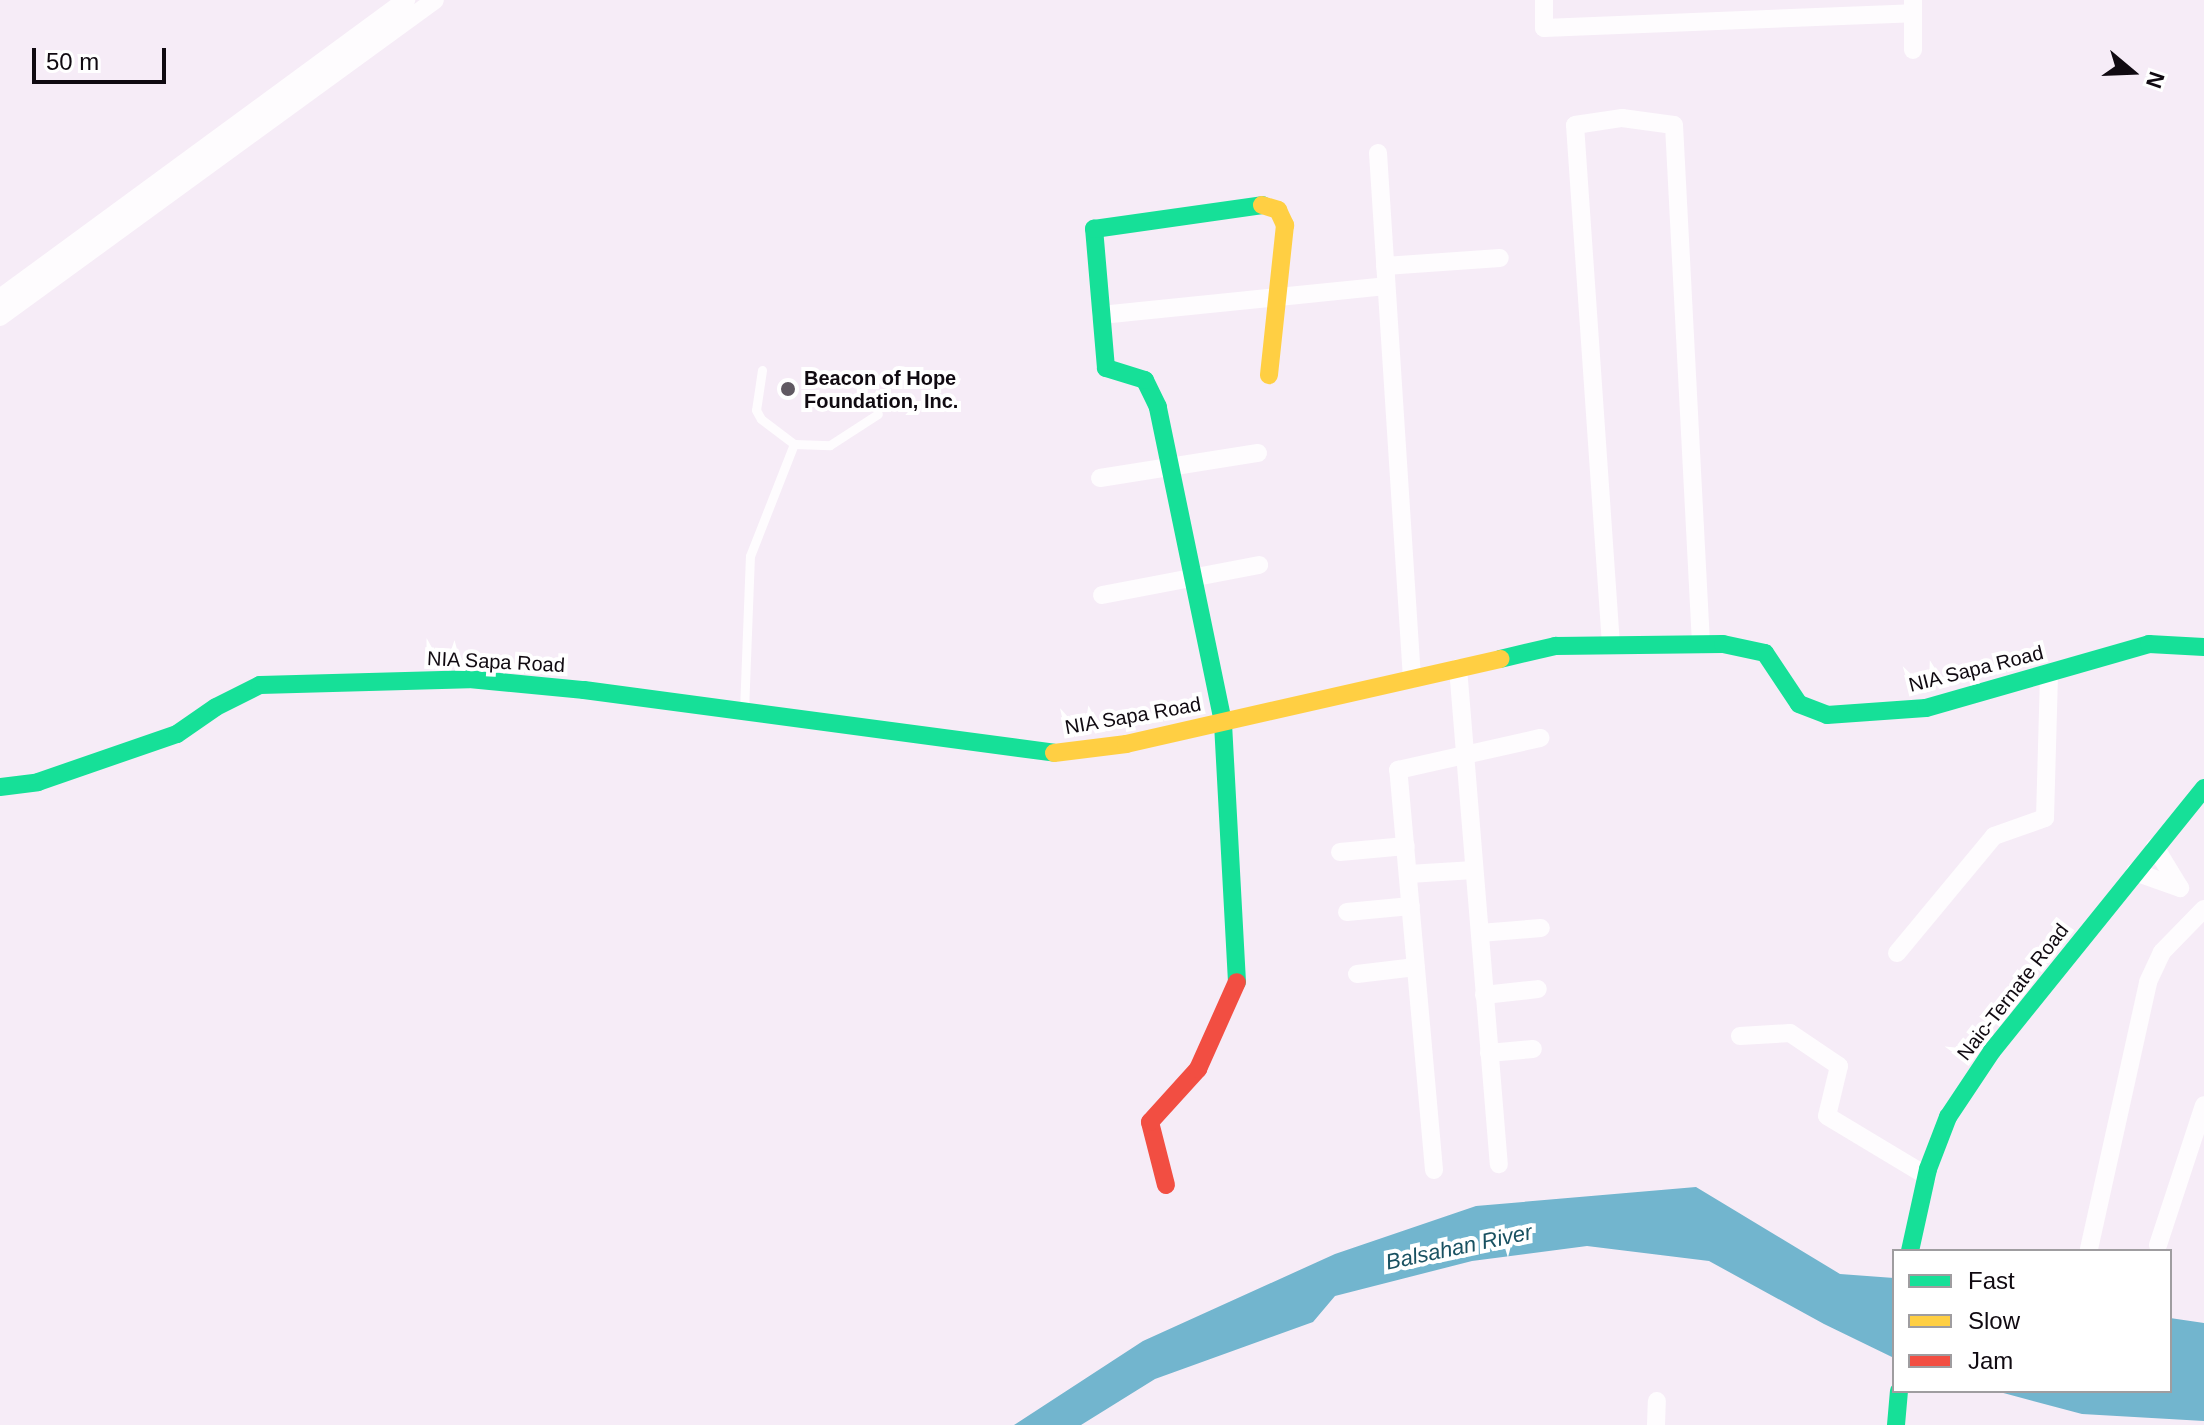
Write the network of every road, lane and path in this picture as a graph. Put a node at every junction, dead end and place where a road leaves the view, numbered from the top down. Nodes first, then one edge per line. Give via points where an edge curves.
1 (406, 0) edge
2 (435, 0) edge
3 (1544, 0) edge
4 (1913, 6) edge
5 (1913, 50) dead end
6 (1378, 153) dead end
7 (1500, 258) dead end
8 (1385, 266) junction
9 (1386, 286) junction
10 (0, 298) edge
11 (1277, 299) junction
12 (1101, 315) junction
13 (0, 317) edge
14 (762, 370) dead end
15 (1269, 375) dead end
16 (878, 414) dead end
17 (794, 444) junction
18 (1258, 453) dead end
19 (1169, 466) junction
20 (1100, 478) dead end
21 (1259, 565) dead end
22 (1194, 579) junction
23 (1102, 595) dead end
24 (1701, 644) junction
25 (1611, 645) junction
26 (2204, 647) edge
27 (1458, 668) junction
28 (2049, 673) junction
29 (1412, 679) junction
30 (744, 712) junction
31 (1223, 722) junction
32 (1540, 738) dead end
33 (1466, 756) junction
34 (0, 787) edge
35 (2204, 788) edge
36 (1406, 846) junction
37 (2155, 847) junction
38 (1340, 852) dead end
39 (1474, 870) junction
40 (2135, 872) junction
41 (1409, 874) junction
42 (2180, 888) junction
43 (1411, 906) junction
44 (2204, 909) edge
45 (1347, 912) dead end
46 (1541, 928) dead end
47 (1480, 933) junction
48 (1897, 953) dead end
49 (1416, 967) junction
50 (1357, 974) dead end
51 (1538, 989) dead end
52 (1484, 995) junction
53 (1740, 1036) dead end
54 (1533, 1049) dead end
55 (1489, 1053) junction
56 (2204, 1105) edge
57 (1499, 1164) dead end
58 (1434, 1170) dead end
59 (1927, 1176) junction
60 (1166, 1185) dead end
61 (2158, 1245) dead end
62 (1910, 1249) edge
63 (2089, 1249) dead end
64 (1899, 1393) edge
65 (1657, 1401) dead end
66 (1656, 1425) edge
67 (1896, 1425) edge

1 - 10 street
2 - 13 street
3 - 4 street via 1544,28
4 - 5 street
6 - 8 street
7 - 8 street
8 - 9 street
9 - 11 street
9 - 29 street
11 - 12 street
11 - 12 street via 1284,216 1262,205 1094,229
11 - 15 street
12 - 19 street via 1106,368 1145,380 1158,407
14 - 17 lane via 756,410
16 - 17 lane via 830,445
17 - 30 lane via 750,556
18 - 19 street
19 - 20 street
19 - 22 street
21 - 22 street
22 - 23 street
22 - 31 street
24 - 25 street, NIA Sapa Road
24 - 25 street via 1674,125 1622,118 1575,125
24 - 28 street, NIA Sapa Road via 1765,653 1799,704 1827,715 1926,708
25 - 27 street, NIA Sapa Road via 1555,646
26 - 28 street, NIA Sapa Road via 2149,644
27 - 29 street, NIA Sapa Road
27 - 33 street
28 - 48 street via 2045,818 1994,836
29 - 31 street, NIA Sapa Road
30 - 31 street, NIA Sapa Road via 1046,754 1126,744
30 - 34 street, NIA Sapa Road via 469,679 260,685 177,734 38,782
31 - 60 street via 1237,987 1198,1069 1150,1122
32 - 33 street
33 - 36 street via 1398,770
33 - 39 street
35 - 37 street, Naic-Ternate Road
36 - 38 street
36 - 41 street
37 - 40 street, Naic-Ternate Road
37 - 42 street
39 - 41 street
39 - 47 street
40 - 42 street
40 - 59 street, Naic-Ternate Road via 1992,1051 1948,1117
41 - 43 street
42 - 44 street
43 - 45 street
43 - 49 street
44 - 63 street via 2162,952 2148,982
46 - 47 street
47 - 52 street
49 - 50 street
49 - 58 street
51 - 52 street
52 - 55 street
53 - 59 street via 1790,1033 1839,1066 1827,1116
54 - 55 street
55 - 57 street
56 - 61 street
59 - 62 street, Naic-Ternate Road
64 - 67 street
65 - 66 street

